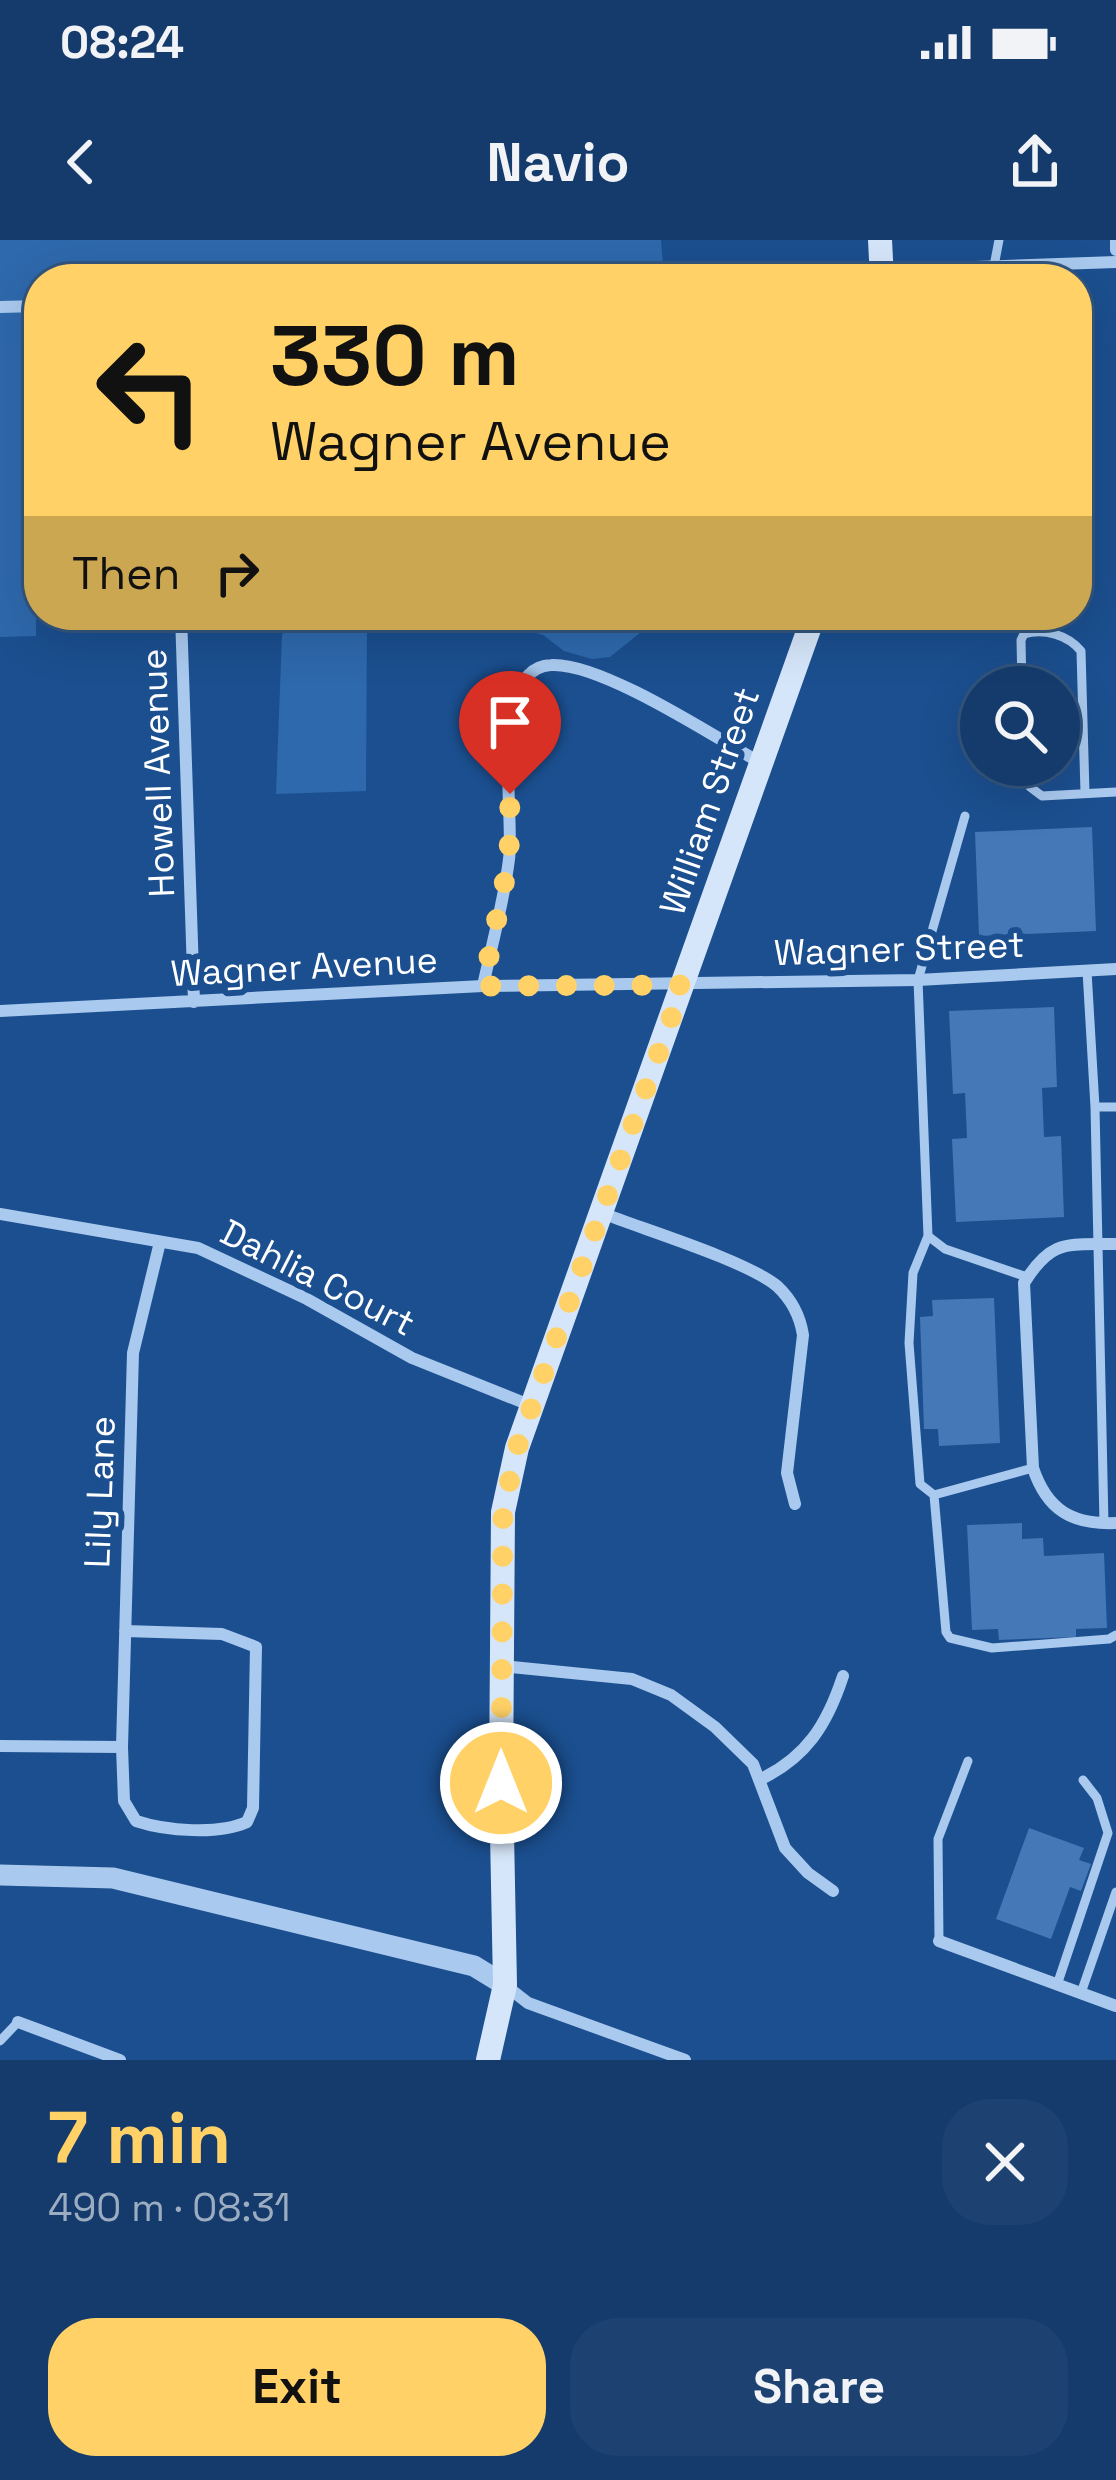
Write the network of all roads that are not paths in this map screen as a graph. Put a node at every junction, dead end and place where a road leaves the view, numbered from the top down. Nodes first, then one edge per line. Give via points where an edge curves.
1 (1116, 240) edge
2 (1116, 250) edge
3 (1116, 262) edge
4 (1055, 264) edge
5 (182, 630) edge
6 (808, 630) edge
7 (1022, 666) edge
8 (760, 762) junction
9 (1030, 786) edge
10 (1085, 788) junction
11 (1116, 792) edge
12 (965, 816) dead end
13 (1116, 969) edge
14 (1087, 971) junction
15 (918, 980) junction
16 (683, 985) junction
17 (483, 986) junction
18 (194, 1002) junction
19 (0, 1011) edge
20 (1095, 1107) junction
21 (1116, 1107) edge
22 (602, 1213) junction
23 (0, 1214) edge
24 (928, 1236) junction
25 (160, 1242) junction
26 (1099, 1244) junction
27 (1116, 1244) edge
28 (1027, 1277) junction
29 (532, 1406) junction
30 (1033, 1468) junction
31 (934, 1495) junction
32 (795, 1504) dead end
33 (1110, 1524) edge
34 (125, 1630) junction
35 (1116, 1635) edge
36 (501, 1666) junction
37 (843, 1676) dead end
38 (0, 1746) edge
39 (122, 1747) junction
40 (968, 1761) dead end
41 (759, 1780) junction
42 (1082, 1780) dead end
43 (0, 1875) edge
44 (833, 1891) dead end
45 (1116, 1892) edge
46 (940, 1941) joint
47 (1057, 1984) junction
48 (506, 1985) junction
49 (1081, 1994) junction
50 (1116, 2006) edge
51 (18, 2022) joint
52 (0, 2042) edge
53 (120, 2060) edge
54 (488, 2060) edge
55 (686, 2060) edge

1 - 2 street
3 - 4 street
5 - 18 street, Howell Avenue
6 - 8 main road, William Street
7 - 10 lane via 1024,634 1044,631 1081,651
8 - 16 main road, William Street
8 - 17 street via 612,683 545,664 519,693 508,726 509,860
9 - 10 lane via 1059,796
10 - 11 lane
12 - 15 lane
13 - 14 street, Wagner Street
14 - 15 street, Wagner Street
14 - 20 lane
15 - 16 street, Wagner Street
15 - 24 lane
16 - 17 street, Wagner Avenue
16 - 22 main road, William Street
17 - 18 street, Wagner Avenue
18 - 19 street, Wagner Avenue
20 - 21 lane
20 - 26 lane
22 - 29 main road, William Street
22 - 32 street via 764,1276 788,1297 803,1335 787,1473
23 - 25 street, Dahlia Court
24 - 28 lane
24 - 31 lane via 913,1273 909,1343 920,1484
25 - 29 street, Dahlia Court via 198,1248 412,1358
25 - 34 street, Lily Lane via 133,1353
26 - 27 street
26 - 28 street via 1049,1250
26 - 33 lane
28 - 30 street
29 - 36 main road, William Street via 503,1511
30 - 31 lane
30 - 33 street via 1054,1509
31 - 35 lane via 950,1638 992,1648
34 - 39 street, Lily Lane
34 - 39 street, Lily Lane via 222,1634 256,1647 247,1822 233,1828 136,1821 124,1801
36 - 41 street via 632,1679 671,1695 728,1739
36 - 48 main road, William Street
37 - 41 street via 811,1743
38 - 39 street
40 - 46 lane via 938,1839
41 - 44 street via 784,1848
42 - 47 lane via 1108,1833
43 - 48 street via 113,1878 474,1966
45 - 49 lane
46 - 47 street
47 - 49 street
48 - 54 main road, William Street
48 - 55 street via 528,2003
49 - 50 street
51 - 52 lane
51 - 53 street

